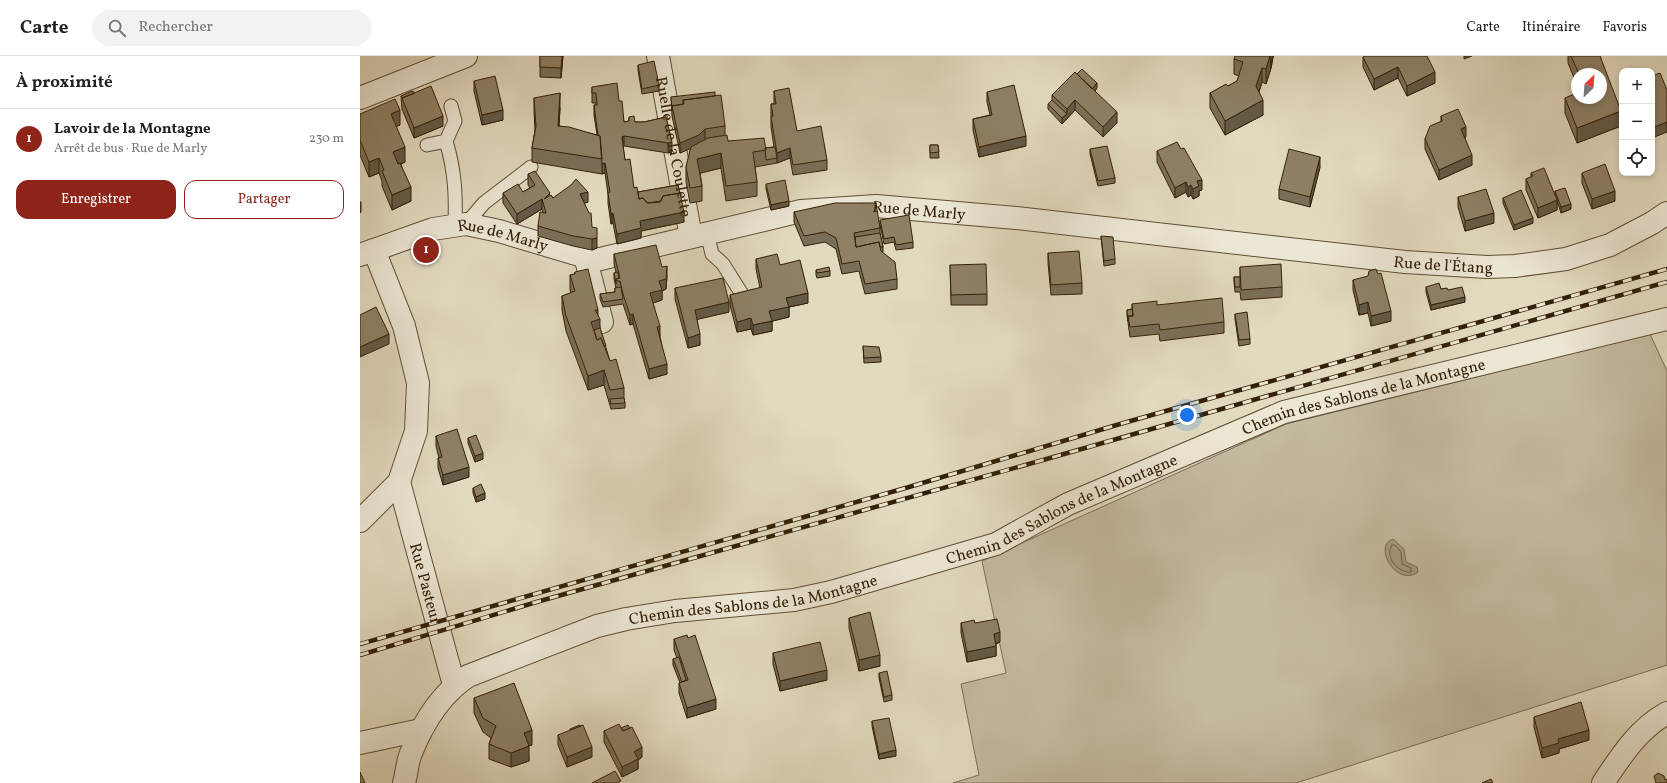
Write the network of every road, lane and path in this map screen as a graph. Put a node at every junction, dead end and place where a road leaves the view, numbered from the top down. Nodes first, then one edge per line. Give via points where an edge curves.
1 (466, 56) edge
2 (658, 56) edge
3 (360, 98) edge
4 (451, 106) dead end
5 (446, 141) junction
6 (427, 145) dead end
7 (531, 167) dead end
8 (1667, 213) edge
9 (461, 225) junction
10 (699, 235) junction
11 (1209, 241) joint
12 (367, 252) edge
13 (585, 256) junction
14 (746, 299) edge
15 (1667, 319) edge
16 (602, 322) dead end
17 (399, 482) junction
18 (360, 521) edge
19 (454, 685) junction
20 (1667, 713) edge
21 (422, 730) junction
22 (360, 742) edge
23 (404, 783) edge
24 (1603, 783) edge

1 - 3 street
2 - 10 street, Ruelle de la Coulette
4 - 5 lane via 455,121
5 - 6 lane
5 - 9 lane via 454,172
7 - 9 lane
8 - 11 street, Rue de l'Étang via 1610,245 1566,259 1515,266 1487,267 1406,262
9 - 12 street, Rue de Marly via 434,230
9 - 13 street, Rue de Marly via 499,232
10 - 11 street, Rue de Marly via 801,211 876,206 1016,218
10 - 13 street, Rue de Marly via 596,260
10 - 14 lane via 712,254 723,264
12 - 17 street via 404,326 418,383 416,431
13 - 16 street
15 - 19 street, Chemin des Sablons de la Montagne via 1284,412 1068,504 996,544 831,592 794,600 675,610 626,618 597,626 468,676
17 - 18 street
17 - 19 street, Rue Pasteur
19 - 21 street, Chemin des Sablons de la Montagne
20 - 24 street via 1635,738
21 - 22 street
21 - 23 street, Chemin des Sablons de la Montagne via 410,754

